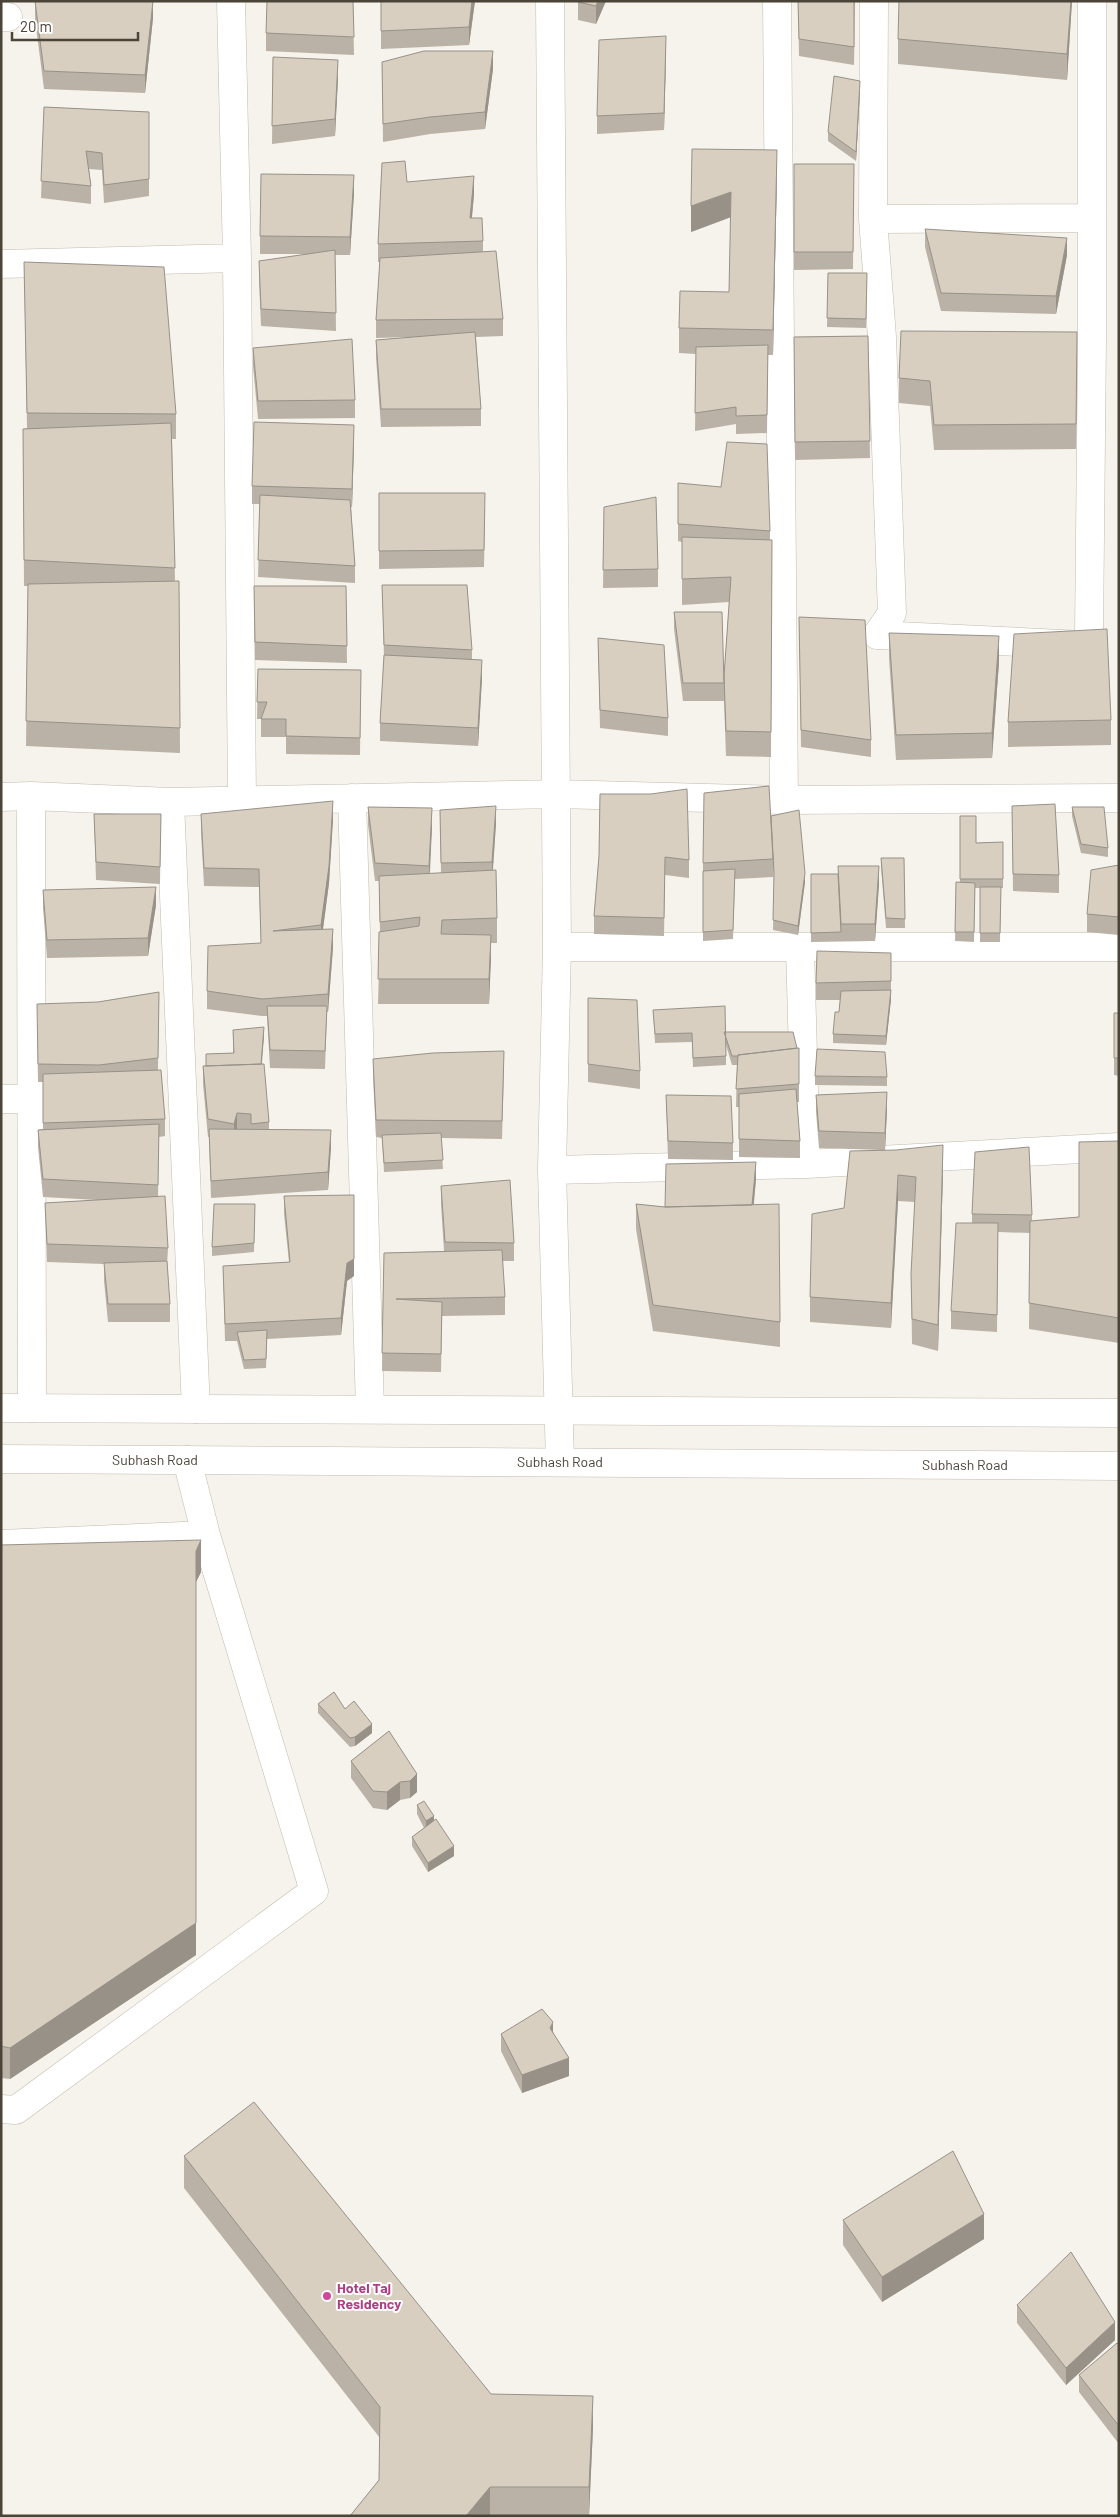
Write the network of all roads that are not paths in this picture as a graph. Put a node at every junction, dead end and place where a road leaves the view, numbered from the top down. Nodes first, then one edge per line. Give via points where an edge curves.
1 (230, 1) edge
2 (550, 1) edge
3 (777, 1) edge
4 (874, 1) edge
5 (1092, 1) edge
6 (1092, 218) junction
7 (873, 219) junction
8 (237, 258) junction
9 (1, 264) edge
10 (882, 337) junction
11 (910, 337) edge
12 (1064, 340) edge
13 (1092, 340) junction
14 (557, 794) junction
15 (31, 796) junction
16 (1, 797) edge
17 (352, 798) junction
18 (1119, 798) edge
19 (784, 800) junction
20 (242, 801) junction
21 (170, 802) junction
22 (557, 947) junction
23 (800, 947) junction
24 (1119, 947) edge
25 (1, 1099) edge
26 (32, 1099) junction
27 (1119, 1147) edge
28 (806, 1164) junction
29 (552, 1170) junction
30 (1, 1408) edge
31 (32, 1408) junction
32 (196, 1409) junction
33 (370, 1410) junction
34 (560, 1410) junction
35 (1119, 1413) edge
36 (1, 1459) edge
37 (187, 1460) junction
38 (560, 1462) junction
39 (1119, 1466) edge
40 (206, 1535) junction
41 (1, 1544) edge
42 (1, 2109) edge

1 - 8 street
2 - 14 street
3 - 19 street
4 - 7 street
5 - 6 street
6 - 7 street
6 - 13 street
7 - 10 street
8 - 9 street
8 - 20 street
10 - 11 street
10 - 13 street via 892,613 877,635 1082,645 1089,635
12 - 13 street
14 - 17 street
14 - 19 street
14 - 22 street
15 - 16 street
15 - 21 street
15 - 26 street
17 - 20 street
17 - 33 street
18 - 19 street
20 - 21 street
21 - 32 street
22 - 23 street
22 - 29 street
23 - 24 street
23 - 28 street
25 - 26 street
26 - 31 street
27 - 28 street
28 - 29 street
29 - 34 street
30 - 31 street
31 - 32 street
32 - 33 street
33 - 34 street
34 - 35 street
34 - 38 street
36 - 37 street, Subhash Road
37 - 38 street, Subhash Road
37 - 40 street
38 - 39 street, Subhash Road
40 - 41 street
40 - 42 street via 314,1891 16,2110

